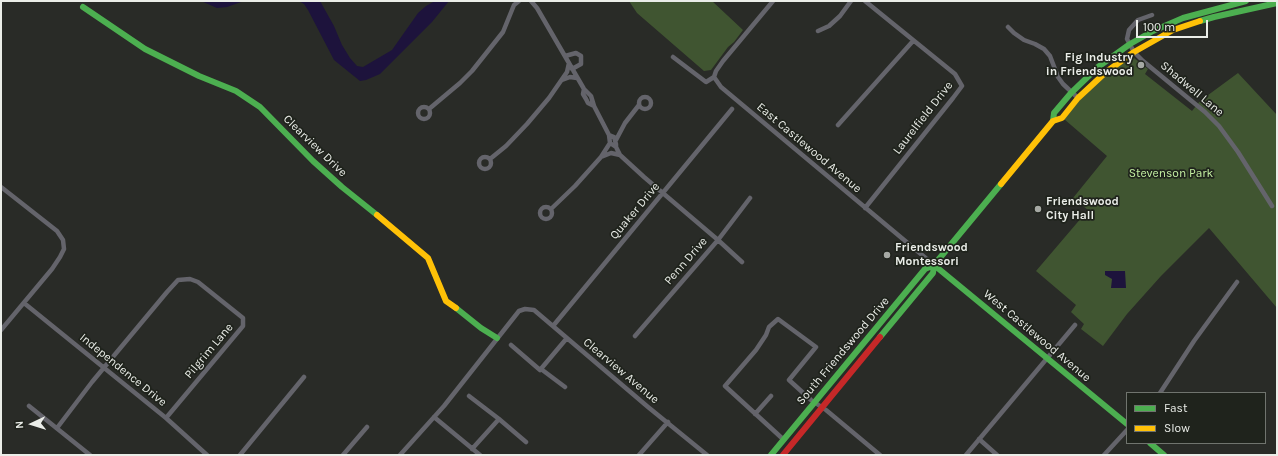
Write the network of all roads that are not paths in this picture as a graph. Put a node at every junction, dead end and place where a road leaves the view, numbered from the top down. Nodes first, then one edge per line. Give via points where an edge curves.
1 (518, 1) edge
2 (531, 1) edge
3 (773, 1) edge
4 (851, 1) edge
5 (865, 1) edge
6 (1228, 1) edge
7 (1243, 1) edge
8 (1277, 3) edge
9 (83, 7) dead end
10 (1221, 7) junction
11 (1244, 10) junction
12 (1152, 15) dead end
13 (1008, 28) dead end
14 (818, 31) dead end
15 (913, 41) junction
16 (1130, 44) junction
17 (1134, 52) junction
18 (565, 56) junction
19 (673, 57) dead end
20 (569, 64) junction
21 (572, 69) junction
22 (577, 78) junction
23 (714, 78) junction
24 (562, 80) junction
25 (1071, 92) junction
26 (1078, 98) junction
27 (639, 106) dead end
28 (429, 109) dead end
29 (732, 109) dead end
30 (1053, 121) junction
31 (838, 124) dead end
32 (609, 135) junction
33 (616, 140) junction
34 (610, 143) junction
35 (616, 147) junction
36 (620, 155) junction
37 (601, 157) junction
38 (490, 159) dead end
39 (1, 187) edge
40 (662, 194) junction
41 (750, 198) dead end
42 (1272, 206) dead end
43 (865, 208) junction
44 (551, 209) dead end
45 (718, 240) junction
46 (742, 262) dead end
47 (934, 265) junction
48 (1237, 282) dead end
49 (24, 303) junction
50 (1075, 325) dead end
51 (553, 326) junction
52 (1, 330) edge
53 (635, 336) dead end
54 (498, 338) junction
55 (567, 338) junction
56 (511, 345) dead end
57 (1047, 358) junction
58 (104, 368) junction
59 (541, 368) junction
60 (304, 377) dead end
61 (565, 387) dead end
62 (1161, 392) edge
63 (469, 396) dead end
64 (770, 396) dead end
65 (815, 402) junction
66 (29, 406) dead end
67 (822, 408) junction
68 (755, 414) junction
69 (434, 417) junction
70 (166, 418) junction
71 (499, 419) junction
72 (668, 422) junction
73 (1126, 423) edge
74 (367, 427) dead end
75 (57, 428) junction
76 (1126, 431) edge
77 (979, 439) junction
78 (784, 440) junction
79 (526, 442) dead end
80 (1151, 444) edge
81 (472, 449) junction
82 (90, 455) edge
83 (206, 455) edge
84 (240, 455) edge
85 (344, 455) edge
86 (400, 455) edge
87 (480, 455) edge
88 (639, 455) edge
89 (707, 455) edge
90 (771, 455) edge
91 (783, 455) edge
92 (880, 455) edge
93 (966, 455) edge
94 (998, 455) edge
95 (1104, 455) edge
96 (1164, 455) edge

1 - 28 street via 503,32 472,71
2 - 18 street
3 - 23 street via 723,60
4 - 14 street via 840,16 829,26
5 - 15 street, Laurelfield Drive
6 - 10 main road
7 - 10 main road, South Friendswood Drive
7 - 11 main road
8 - 11 main road, South Friendswood Drive
9 - 54 main road, Clearview Drive via 145,49 236,91 260,107 342,187 428,258 446,301
10 - 16 main road, South Friendswood Drive via 1183,18
11 - 17 main road, South Friendswood Drive via 1172,30
12 - 16 street via 1134,24 1128,33 1127,39
13 - 25 street via 1050,56 1058,77
15 - 31 street
15 - 43 street, Laurelfield Drive via 955,74 962,86
16 - 17 street, Shadwell Lane
16 - 25 main road, South Friendswood Drive via 1098,67
17 - 26 main road, South Friendswood Drive via 1106,72
17 - 42 street, Shadwell Lane via 1220,126
18 - 20 street
18 - 21 street via 576,53 581,56 581,64
19 - 23 street via 706,82
20 - 21 street
20 - 24 street
21 - 22 street
22 - 24 street
22 - 32 street via 591,96
23 - 43 street, East Castlewood Avenue via 720,87
24 - 38 street via 527,124
25 - 26 street
25 - 30 main road, South Friendswood Drive via 1054,113
26 - 30 main road, South Friendswood Drive via 1062,118
27 - 33 street via 625,123
29 - 40 street, Quaker Drive
30 - 47 main road, South Friendswood Drive
32 - 33 street
32 - 34 street
33 - 35 street
34 - 35 street
34 - 37 street
35 - 36 street
36 - 37 street via 611,153
36 - 40 street
37 - 44 street
39 - 49 street via 57,231 63,240 64,249 60,257
40 - 45 street
40 - 51 street, Quaker Drive
41 - 45 street, Penn Drive
43 - 47 street, East Castlewood Avenue
45 - 46 street
45 - 53 street, Penn Drive
47 - 57 main road, West Castlewood Avenue
47 - 65 main road, South Friendswood Drive via 925,269
47 - 67 main road, South Friendswood Drive via 933,273
48 - 62 street
49 - 52 street
49 - 58 street, Independence Drive
50 - 57 street
51 - 54 street, Clearview Avenue via 534,310 520,310
51 - 55 street, Clearview Avenue
54 - 69 street
55 - 59 street
55 - 72 street, Clearview Avenue
56 - 59 street via 540,370
57 - 73 main road, West Castlewood Avenue
57 - 77 street
58 - 70 street, Independence Drive
58 - 70 street, Pilgrim Lane via 179,280 190,279 198,282 243,318 243,326
58 - 75 street
59 - 61 street
60 - 84 street
63 - 71 street
64 - 68 street
65 - 67 street
65 - 68 street via 789,380 816,347 778,319 769,327 756,350 726,386
65 - 78 main road, South Friendswood Drive
66 - 75 street
67 - 91 main road, South Friendswood Drive
67 - 92 street
68 - 78 street
69 - 81 street
69 - 86 street
70 - 83 street, Independence Drive
71 - 79 street
71 - 81 street
72 - 88 street
72 - 89 street, Clearview Avenue
74 - 85 street
75 - 82 street
76 - 95 street
77 - 93 street
77 - 94 street
78 - 90 main road, South Friendswood Drive
80 - 96 main road
81 - 87 street

